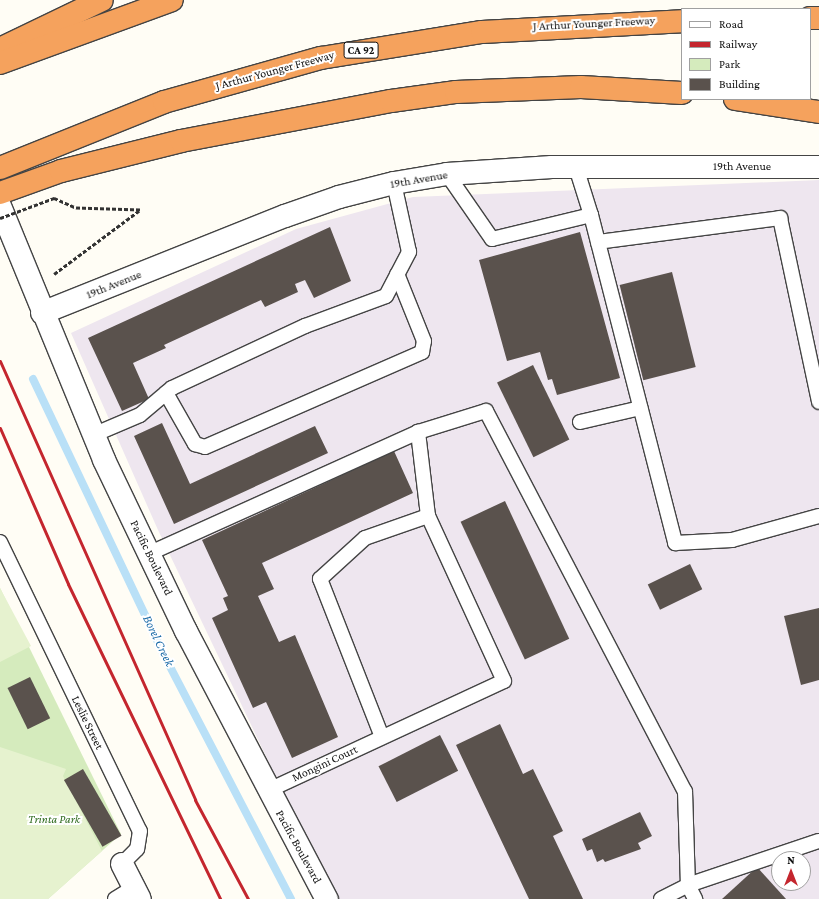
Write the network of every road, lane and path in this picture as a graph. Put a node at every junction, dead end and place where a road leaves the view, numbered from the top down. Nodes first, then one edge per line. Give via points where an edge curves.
1 (102, 0) edge
2 (172, 0) edge
3 (681, 21) edge
4 (11, 48) edge
5 (0, 63) edge
6 (681, 93) edge
7 (741, 100) edge
8 (819, 112) edge
9 (576, 167) junction
10 (819, 167) edge
11 (0, 168) edge
12 (447, 174) junction
13 (394, 183) junction
14 (0, 193) edge
15 (0, 206) edge
16 (591, 215) junction
17 (0, 218) edge
18 (598, 242) junction
19 (397, 274) junction
20 (53, 278) dead end
21 (42, 313) junction
22 (166, 393) junction
23 (819, 402) edge
24 (640, 408) junction
25 (580, 422) dead end
26 (418, 432) junction
27 (93, 435) junction
28 (428, 516) junction
29 (819, 516) edge
30 (0, 542) edge
31 (148, 554) junction
32 (382, 737) junction
33 (267, 791) junction
34 (819, 841) edge
35 (122, 864) joint
36 (688, 885) junction
37 (137, 893) edge
38 (114, 899) edge
39 (327, 899) edge
40 (661, 899) edge
41 (695, 899) edge

1 - 4 highway
2 - 4 highway
3 - 11 highway, J Arthur Younger Freeway / CA 92 via 536,26 374,47 216,86 52,144
4 - 5 highway
6 - 14 highway via 582,87 456,92 244,128 61,171
7 - 8 highway
9 - 10 street, 19th Avenue
9 - 12 street, 19th Avenue
9 - 16 lane
12 - 13 street, 19th Avenue
12 - 16 lane via 492,239
13 - 19 lane via 409,252
13 - 21 street, 19th Avenue via 339,197 286,216
15 - 21 street, Pacific Boulevard
16 - 18 lane
17 - 20 path, bridge via 54,198 76,208 140,210 56,270
18 - 23 lane via 780,218
18 - 24 lane
19 - 22 lane via 386,296 305,326
19 - 22 lane via 424,341 422,352 205,447 195,444
21 - 27 street, Pacific Boulevard
22 - 27 lane via 140,415
24 - 25 lane
24 - 29 lane via 675,543 732,540
26 - 28 lane
26 - 31 lane
26 - 36 lane via 486,411 685,791
27 - 31 street, Pacific Boulevard
28 - 32 lane via 365,538 320,579
28 - 32 lane, Mongini Court via 504,681
30 - 35 lane, Leslie Street via 140,830 137,848
31 - 33 street, Pacific Boulevard
32 - 33 lane, Mongini Court
33 - 39 street, Pacific Boulevard
34 - 36 lane
35 - 37 street, Leslie Street
36 - 40 lane
36 - 41 lane
37 - 38 lane

